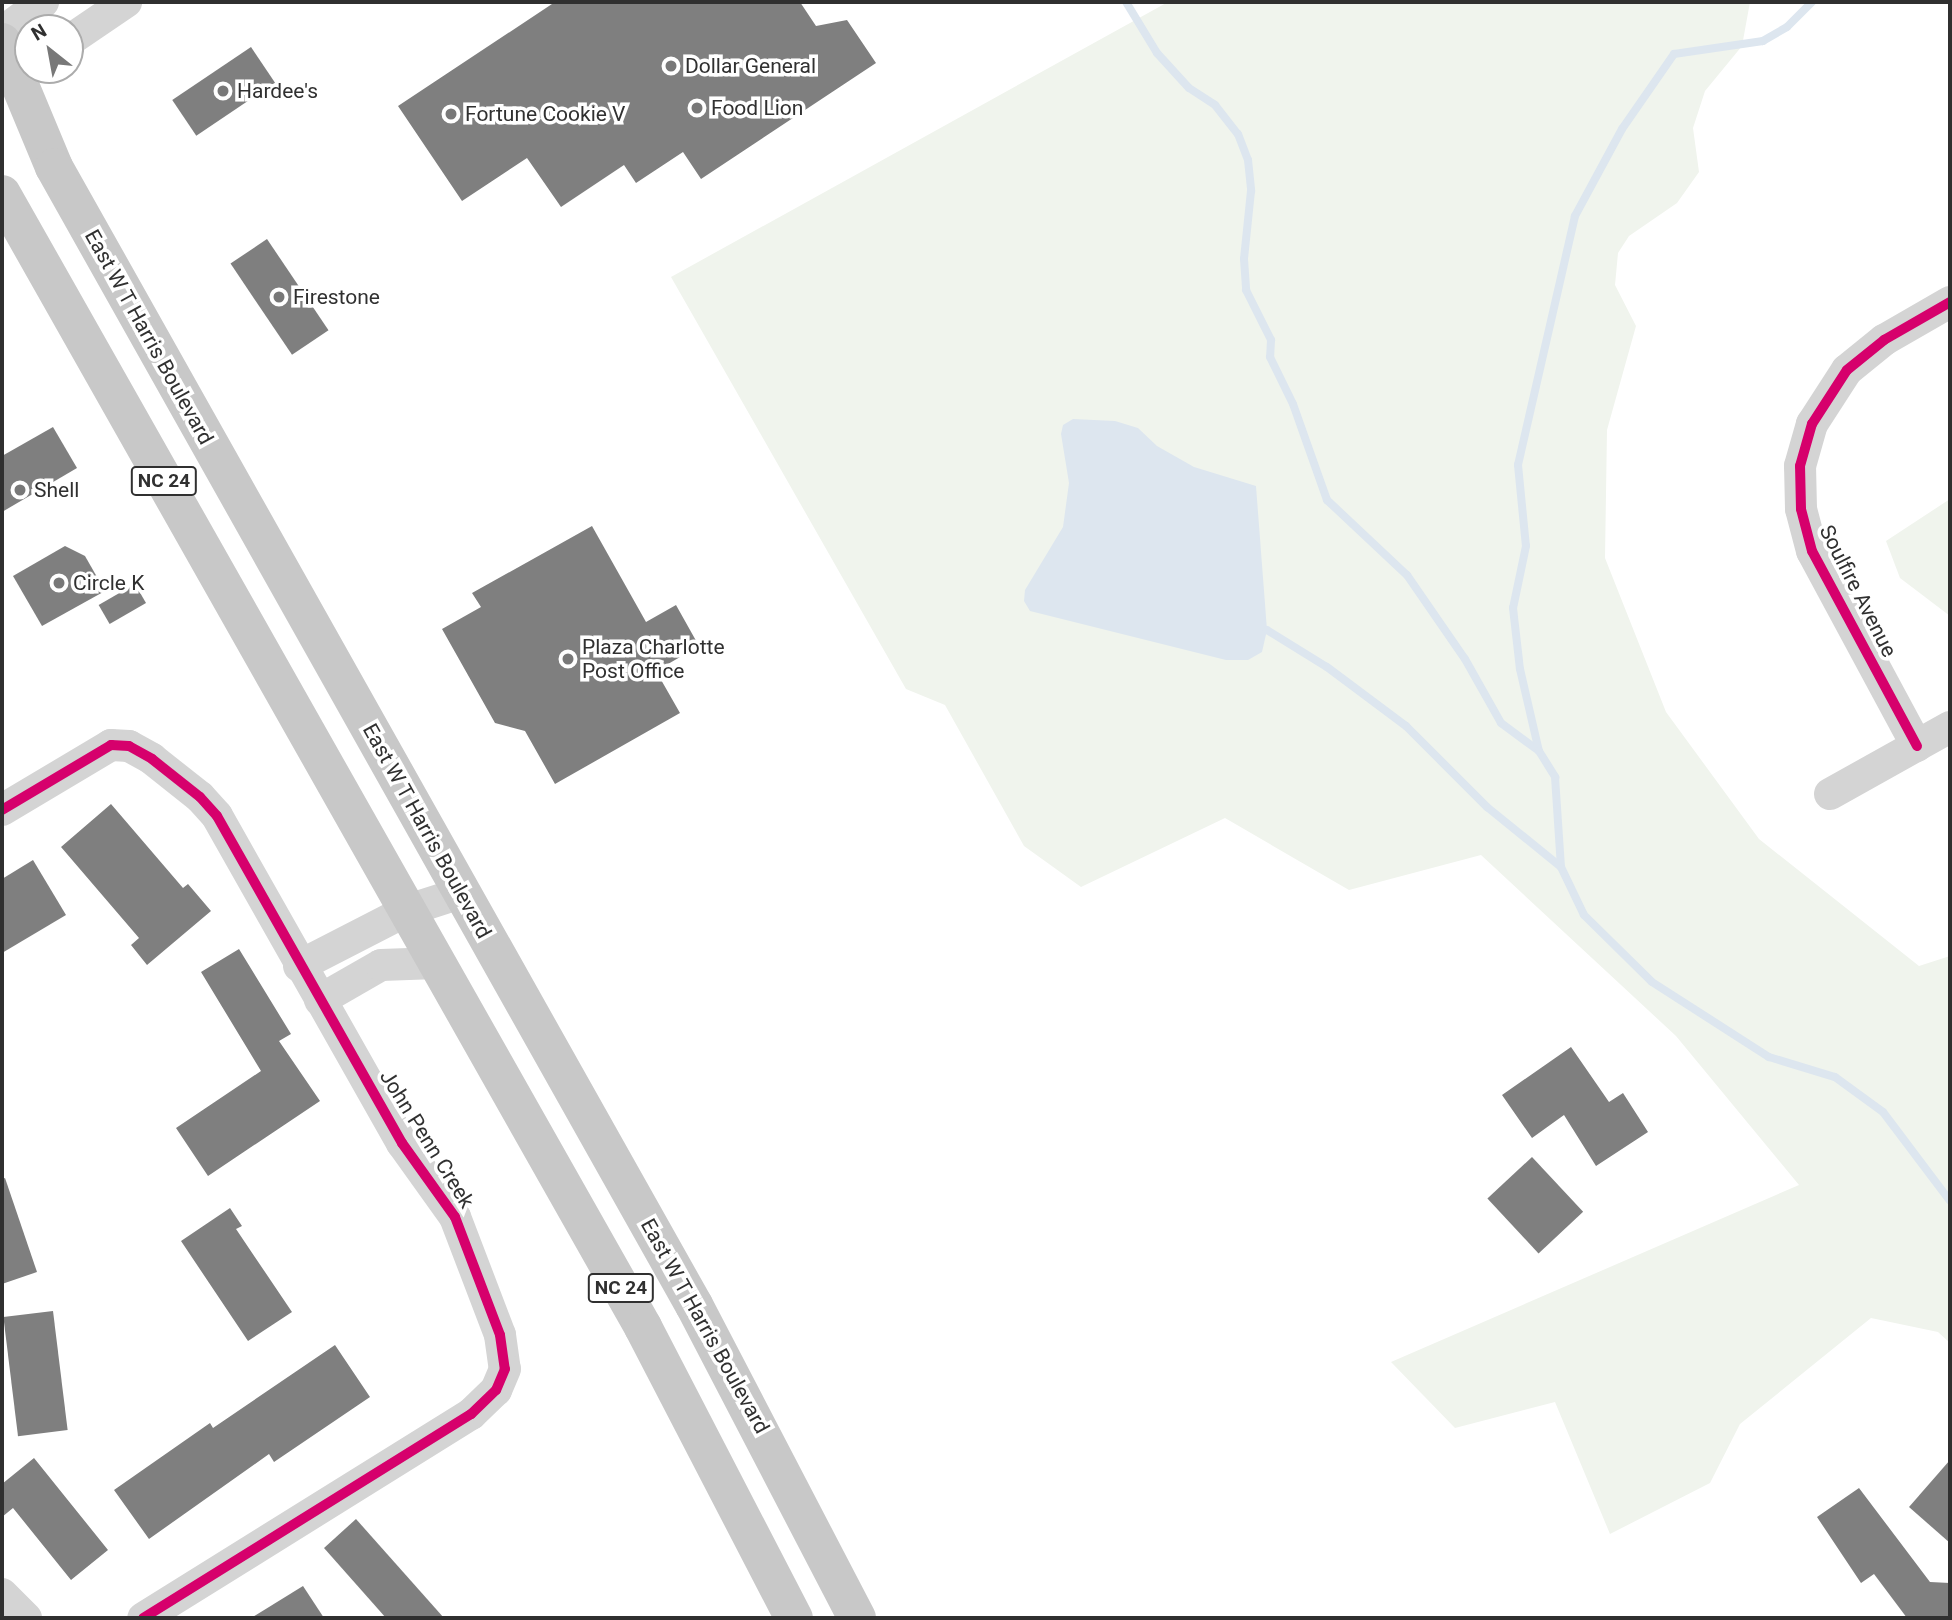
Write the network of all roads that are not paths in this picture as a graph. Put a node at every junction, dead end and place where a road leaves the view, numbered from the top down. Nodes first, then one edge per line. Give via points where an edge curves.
1 (43, 2) edge
2 (125, 2) edge
3 (84, 30) edge
4 (2, 32) edge
5 (2, 42) edge
6 (19, 90) edge
7 (2, 194) edge
8 (2, 253) edge
9 (43, 266) junction
10 (1950, 302) edge
11 (1950, 727) edge
12 (1917, 746) junction
13 (1830, 794) dead end
14 (2, 810) edge
15 (461, 893) junction
16 (408, 910) junction
17 (437, 963) junction
18 (299, 966) junction
19 (320, 1000) junction
20 (2, 1594) edge
21 (26, 1618) edge
22 (143, 1618) edge
23 (794, 1618) edge
24 (857, 1618) edge

1 - 4 street
2 - 3 street
5 - 6 main road, East W T Harris Boulevard / NC 24
6 - 15 main road, East W T Harris Boulevard / NC 24 via 54,167 108,266
7 - 9 main road, NC 24
8 - 9 main road
9 - 16 main road, NC 24
10 - 12 street, Soulfire Avenue via 1884,340 1847,370 1816,414 1800,466 1801,509 1812,551
11 - 12 street
12 - 13 street
14 - 18 street, John Penn Creek via 86,757 111,745 129,746 176,776 217,816
15 - 16 street
15 - 24 main road, East W T Harris Boulevard / NC 24 via 758,1421
16 - 17 main road, NC 24
16 - 18 street
17 - 19 street via 382,965
17 - 23 main road, NC 24 via 643,1327
18 - 19 street, John Penn Creek
19 - 22 street, John Penn Creek via 402,1143 455,1217 486,1294 505,1369 496,1390 471,1414
20 - 21 street

